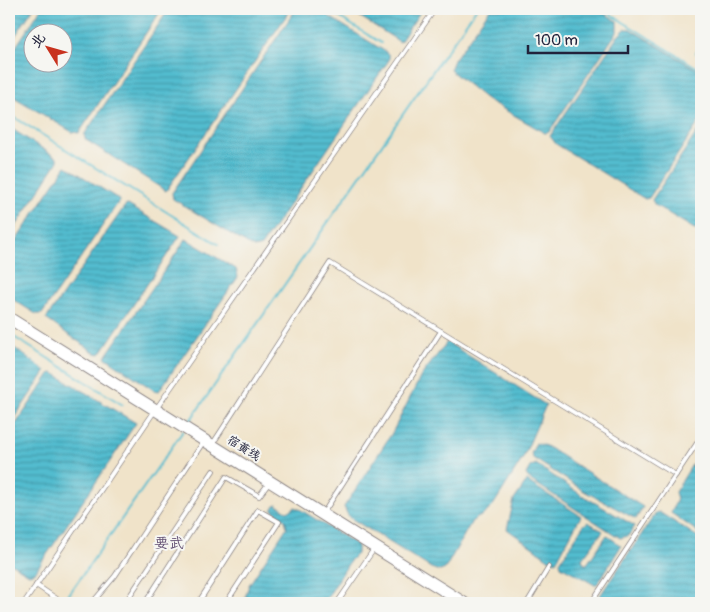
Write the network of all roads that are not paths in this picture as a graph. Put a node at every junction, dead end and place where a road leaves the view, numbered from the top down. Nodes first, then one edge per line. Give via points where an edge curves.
1 (435, 9) edge
2 (9, 318) edge
3 (441, 331) junction
4 (156, 409) junction
5 (701, 437) edge
6 (205, 440) junction
7 (213, 471) dead end
8 (676, 475) junction
9 (270, 481) junction
10 (323, 514) junction
11 (376, 547) junction
12 (549, 567) dead end
13 (36, 584) junction
14 (62, 602) edge
15 (24, 603) edge
16 (92, 603) edge
17 (126, 603) edge
18 (145, 603) edge
19 (198, 603) edge
20 (226, 603) edge
21 (337, 603) edge
22 (464, 603) edge
23 (527, 603) edge
24 (591, 603) edge

1 - 4 lane
2 - 4 main road, 宿黄线
3 - 6 lane via 330,264
3 - 8 lane
3 - 10 lane
4 - 6 main road, 宿黄线
4 - 13 lane
5 - 8 lane
6 - 9 main road, 宿黄线
6 - 16 lane via 114,576
7 - 17 lane
8 - 24 lane
9 - 10 main road, 宿黄线
9 - 18 lane via 259,496 226,477
10 - 11 main road, 宿黄线
11 - 21 lane
11 - 22 main road, 宿黄线
12 - 23 lane
13 - 14 lane
13 - 15 lane
19 - 20 lane via 258,510 279,522

